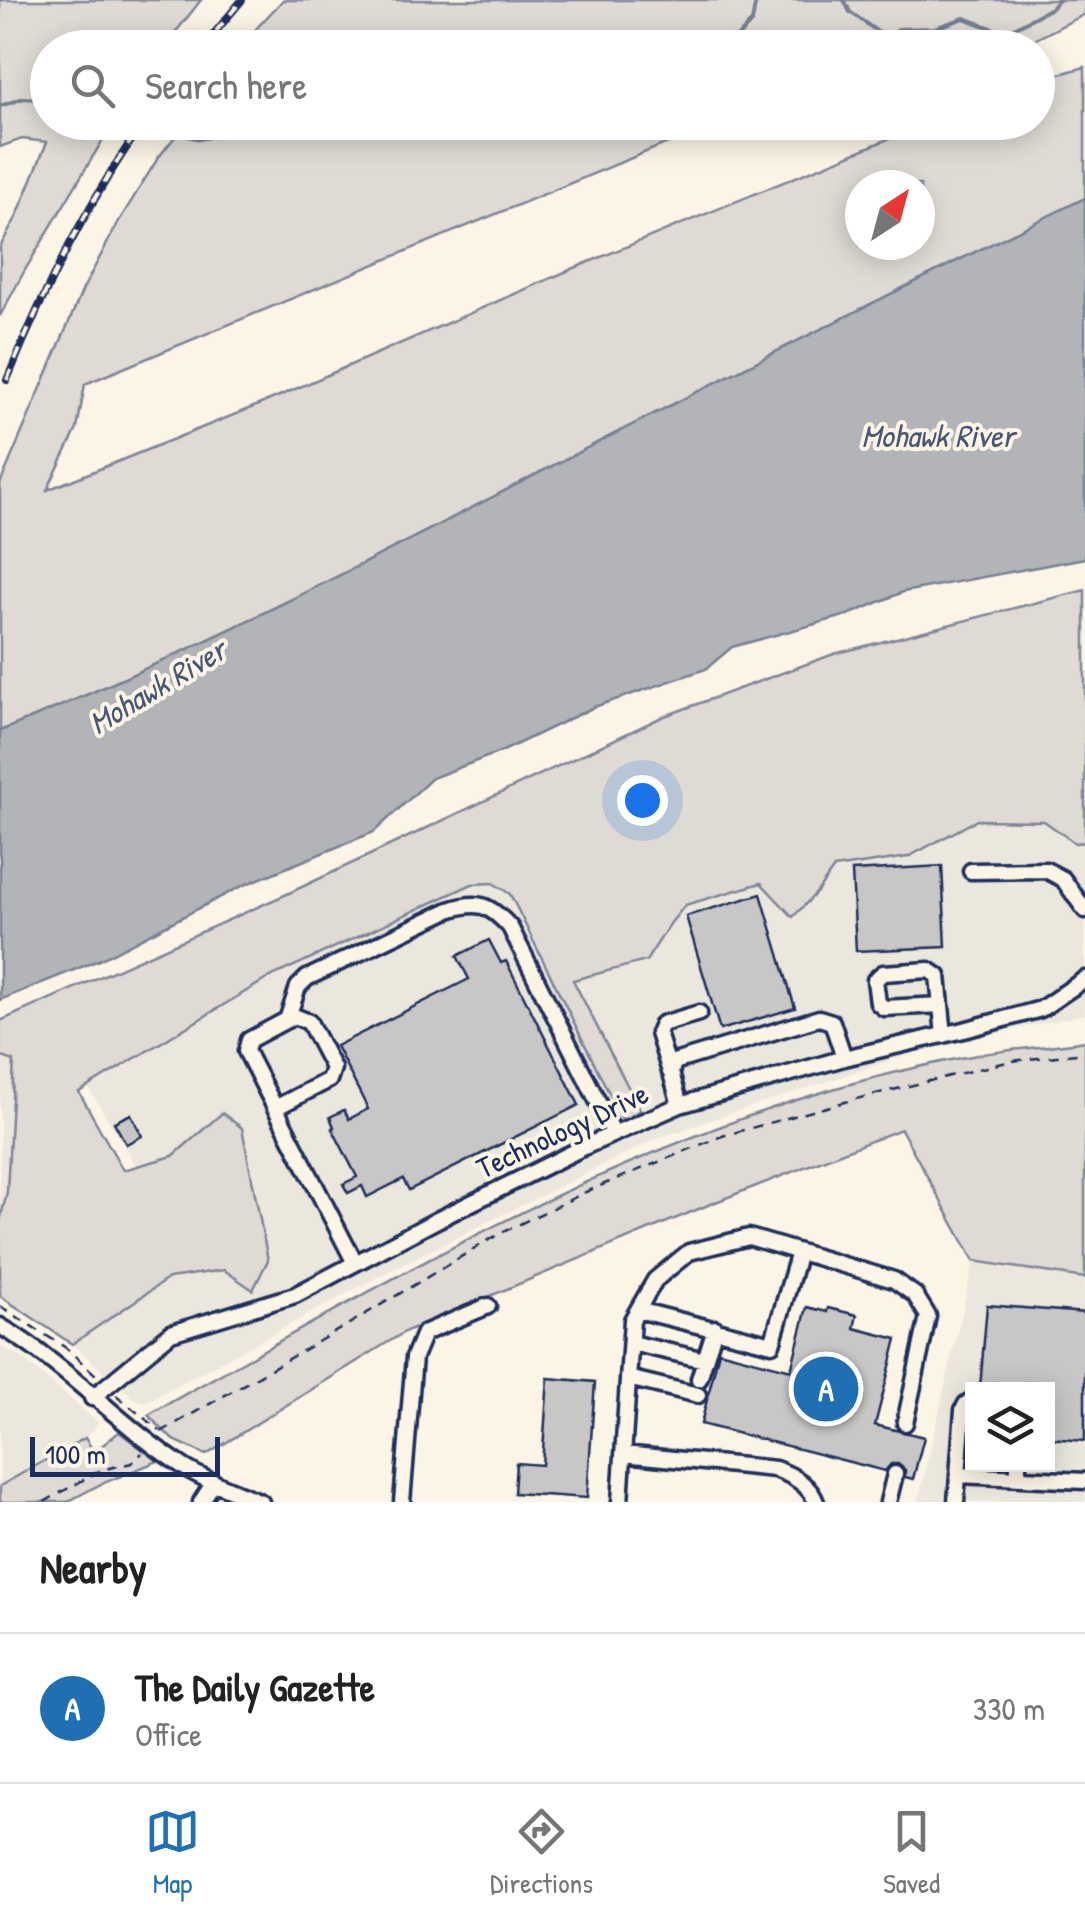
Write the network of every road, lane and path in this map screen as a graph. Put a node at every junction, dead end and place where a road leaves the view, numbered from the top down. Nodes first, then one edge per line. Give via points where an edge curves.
1 (971, 871) dead end
2 (1085, 910) edge
3 (1085, 979) edge
4 (941, 1006) junction
5 (699, 1013) dead end
6 (286, 1020) junction
7 (944, 1034) junction
8 (1085, 1053) edge
9 (844, 1058) junction
10 (671, 1073) junction
11 (680, 1105) junction
12 (275, 1108) junction
13 (614, 1134) junction
14 (798, 1252) junction
15 (354, 1263) junction
16 (0, 1306) edge
17 (488, 1306) dead end
18 (638, 1310) junction
19 (0, 1326) edge
20 (715, 1328) junction
21 (630, 1343) junction
22 (704, 1360) junction
23 (84, 1364) dead end
24 (628, 1378) junction
25 (699, 1379) dead end
26 (698, 1395) dead end
27 (92, 1398) junction
28 (122, 1401) dead end
29 (965, 1406) edge
30 (906, 1424) dead end
31 (146, 1449) dead end
32 (623, 1454) junction
33 (1004, 1472) edge
34 (1026, 1472) edge
35 (895, 1474) dead end
36 (958, 1475) junction
37 (214, 1482) junction
38 (1085, 1482) edge
39 (44, 1502) edge
40 (201, 1502) edge
41 (261, 1502) edge
42 (402, 1502) edge
43 (620, 1502) edge
44 (816, 1502) edge
45 (888, 1502) edge
46 (956, 1502) edge

1 - 2 street via 1046,870 1062,879
3 - 7 street, Technology Drive via 1041,1009
4 - 4 street via 938,976 929,970 882,973 875,980 884,1008
4 - 7 street
5 - 10 street via 662,1024 658,1033
6 - 12 street via 249,1040 246,1051
6 - 12 street via 309,1022 333,1068 330,1080
6 - 13 street via 306,978 449,910 480,904 510,927
7 - 9 street, Technology Drive
8 - 28 path via 1011,1062 722,1136 499,1234 161,1432
9 - 10 street via 832,1022 819,1018 674,1062
9 - 11 street, Technology Drive
10 - 11 street
11 - 13 street, Technology Drive
12 - 15 street
13 - 15 street, Technology Drive
14 - 18 street via 749,1237 690,1252 655,1280
14 - 20 street via 772,1344
14 - 30 street via 894,1280 915,1295 928,1316
15 - 27 street, Technology Drive via 295,1295 172,1333
16 - 23 path
17 - 42 street via 424,1333 414,1357
18 - 20 street
18 - 21 street
19 - 27 street
20 - 22 street
21 - 22 street
21 - 24 street
22 - 25 street
24 - 26 street
24 - 32 street
27 - 37 street via 178,1464
29 - 36 street
31 - 39 path via 132,1462 102,1470
32 - 43 street
32 - 44 street via 775,1469 794,1476
33 - 36 street
34 - 38 street
35 - 45 street
36 - 46 street
37 - 40 street
37 - 41 street

